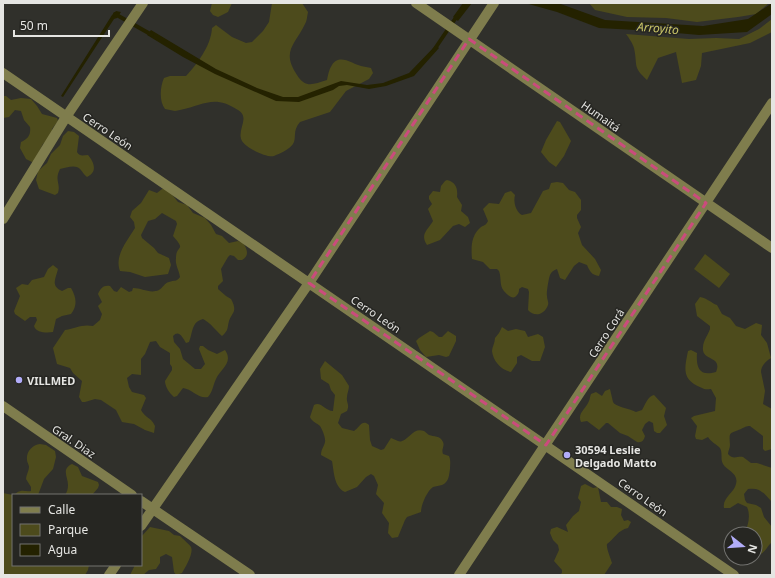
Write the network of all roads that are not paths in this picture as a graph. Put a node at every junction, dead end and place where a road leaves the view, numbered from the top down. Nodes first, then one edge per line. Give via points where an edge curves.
1 (416, 3) edge
2 (494, 3) edge
3 (142, 4) edge
4 (469, 39) junction
5 (3, 73) edge
6 (772, 103) edge
7 (66, 117) junction
8 (706, 203) junction
9 (3, 218) edge
10 (772, 248) edge
11 (309, 282) junction
12 (3, 406) edge
13 (546, 445) junction
14 (131, 494) edge
15 (142, 502) edge
16 (152, 509) junction
17 (142, 524) edge
18 (115, 566) edge
19 (110, 575) edge
20 (250, 575) edge
21 (459, 575) edge
22 (734, 575) edge

1 - 4 street, Humaitá
2 - 4 street
3 - 7 street
4 - 8 street, Humaitá
4 - 11 street
5 - 7 street, Cerro León
6 - 8 street, Cerro Corá
7 - 9 street
7 - 11 street, Cerro León
8 - 10 street, Humaitá
8 - 13 street, Cerro Corá
11 - 13 street, Cerro León
11 - 16 street
12 - 14 street, Gral. Diaz
13 - 21 street, Cerro Corá
13 - 22 street, Cerro León
15 - 16 street
16 - 17 street
16 - 20 street
18 - 19 street

